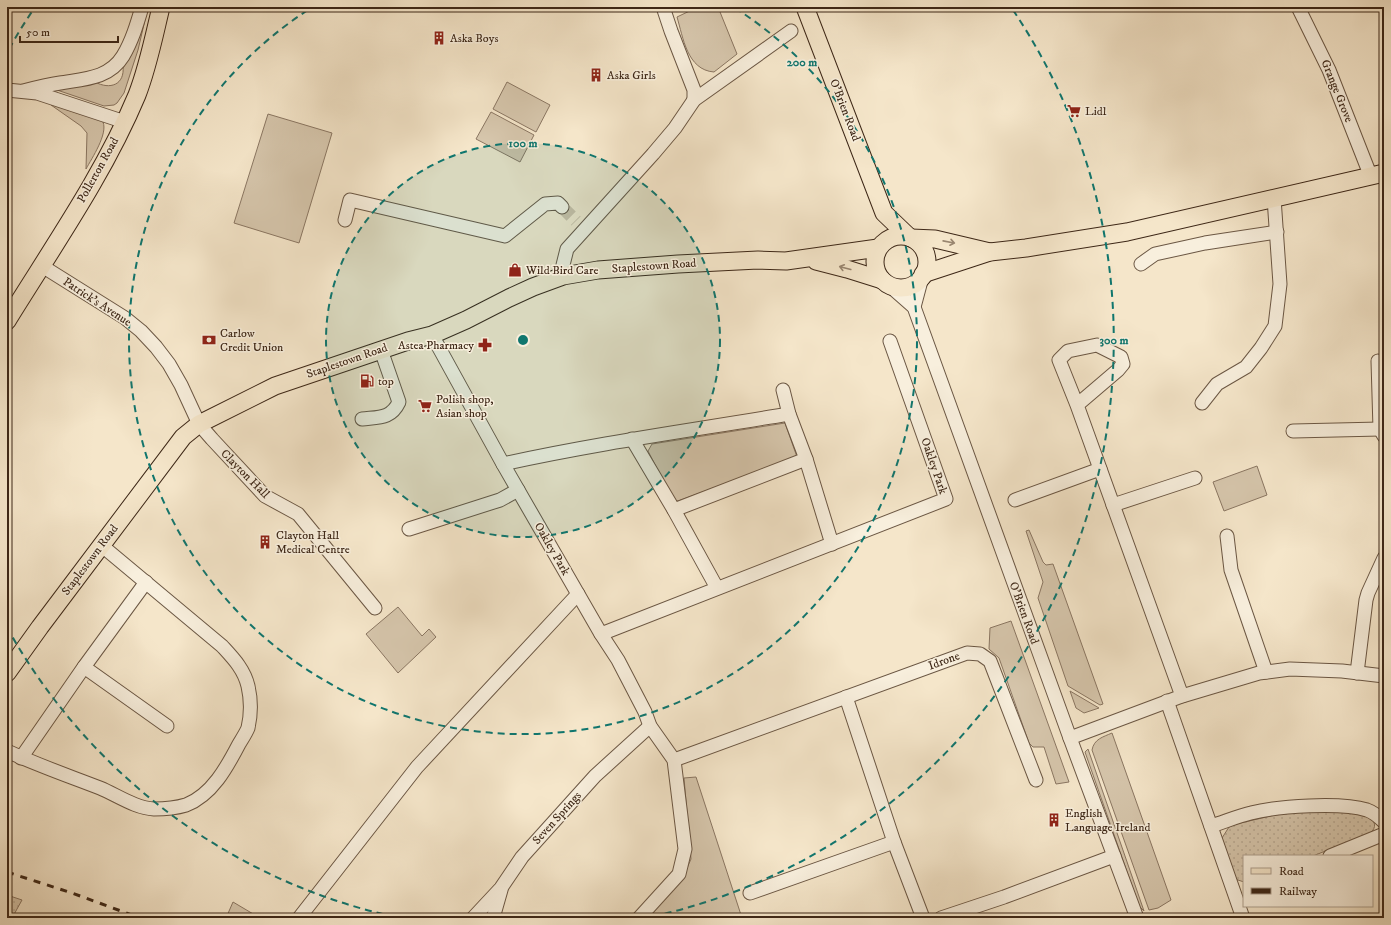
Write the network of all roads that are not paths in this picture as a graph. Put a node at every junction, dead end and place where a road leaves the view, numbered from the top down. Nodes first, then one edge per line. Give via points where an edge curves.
1 (142, 7) edge
2 (161, 7) edge
3 (663, 7) edge
4 (1298, 7) edge
5 (807, 8) edge
6 (791, 31) dead end
7 (7, 90) edge
8 (23, 91) junction
9 (694, 100) junction
10 (125, 122) junction
11 (1377, 175) edge
12 (1274, 198) junction
13 (562, 207) tunnel mouth
14 (884, 213) junction
15 (345, 220) dead end
16 (1277, 232) junction
17 (910, 237) junction
18 (879, 247) junction
19 (990, 252) junction
20 (806, 259) junction
21 (1141, 264) dead end
22 (42, 266) junction
23 (563, 276) junction
24 (922, 276) junction
25 (886, 283) junction
26 (914, 307) junction
27 (7, 321) edge
28 (432, 335) junction
29 (890, 342) dead end
30 (381, 350) junction
31 (1378, 361) dead end
32 (783, 390) dead end
33 (1202, 403) dead end
34 (1077, 405) junction
35 (789, 414) junction
36 (362, 419) dead end
37 (199, 424) junction
38 (1294, 431) dead end
39 (1382, 433) edge
40 (632, 439) junction
41 (806, 459) junction
42 (503, 464) junction
43 (1100, 468) junction
44 (1195, 478) dead end
45 (518, 490) junction
46 (1015, 500) dead end
47 (1113, 505) junction
48 (674, 510) junction
49 (409, 529) dead end
50 (1228, 536) dead end
51 (832, 544) junction
52 (101, 545) junction
53 (1384, 558) edge
54 (146, 582) junction
55 (717, 588) junction
56 (578, 594) junction
57 (375, 608) dead end
58 (601, 634) junction
59 (84, 667) junction
60 (1266, 672) junction
61 (1358, 672) junction
62 (7, 674) edge
63 (1384, 676) edge
64 (846, 696) junction
65 (1182, 696) junction
66 (1167, 701) junction
67 (167, 726) dead end
68 (650, 726) junction
69 (1070, 738) junction
70 (7, 751) edge
71 (21, 758) junction
72 (674, 760) junction
73 (1036, 780) dead end
74 (1384, 822) edge
75 (1211, 826) junction
76 (1384, 834) edge
77 (894, 842) junction
78 (1332, 855) edge
79 (1114, 856) junction
80 (501, 888) junction
81 (1239, 892) edge
82 (750, 893) dead end
83 (299, 918) edge
84 (473, 918) edge
85 (493, 918) edge
86 (639, 918) edge
87 (923, 918) edge
88 (941, 918) edge
89 (1137, 918) edge
90 (1243, 918) edge

1 - 8 street via 135,31 123,56 106,72 93,78
2 - 10 main road, Pollerton Road via 150,53
3 - 9 street via 694,90
4 - 11 street, Grange Grove
5 - 14 main road, O'Brien Road
6 - 9 street
7 - 8 street
8 - 10 street via 37,93
9 - 23 street via 658,149 581,225 567,249
10 - 22 main road, Pollerton Road
11 - 12 main road
12 - 16 street
12 - 19 main road via 1127,232
13 - 15 street via 558,203 545,204 505,236 350,200
14 - 17 main road, O'Brien Road
14 - 18 main road, O'Brien Road
16 - 21 street via 1155,254
16 - 33 street via 1280,284 1276,326 1246,367 1217,384
17 - 18 main road via 893,236
17 -> 19 main road via 935,239
17 - 24 main road via 916,240 925,252 926,270
18 - 20 main road, Staplestown Road
18 - 25 main road via 874,264 876,273
19 - 24 main road
20 - 23 main road, Staplestown Road via 598,270
25 -> 20 main road, Staplestown Road via 847,269
22 - 27 main road, Pollerton Road
22 - 37 street, Patrick's Avenue via 125,318 156,347 181,385
23 - 28 main road, Staplestown Road via 533,287
24 - 25 main road via 915,284 907,287 898,288
24 - 26 street
25 - 26 street, O'Brien Road
26 - 69 street, O'Brien Road
28 - 30 main road, Staplestown Road
28 - 42 street, Oakley Park
29 - 51 street, Oakley Park via 946,499
30 - 36 street via 399,402 395,410 388,415
30 - 37 main road, Staplestown Road via 275,386
31 - 39 street
32 - 35 street
34 - 34 street via 1118,370 1123,364 1121,357 1097,345 1068,351 1059,360
34 - 43 street
35 - 40 street
35 - 41 street
37 - 52 main road, Staplestown Road via 183,437
37 - 57 street, Clayton Hall via 264,496 298,514
38 - 39 street
40 - 42 street
40 - 48 street
41 - 48 street
41 - 51 street
42 - 45 street, Oakley Park
43 - 46 street
43 - 47 street
44 - 47 street
45 - 49 street via 500,500
45 - 56 street, Oakley Park
47 - 65 street
48 - 55 street
50 - 60 street via 1231,570
51 - 55 street, Oakley Park
52 - 54 street
52 - 62 main road, Staplestown Road
53 - 61 street via 1366,600
54 - 59 street
54 - 71 street via 222,646 243,672 248,685 250,699 247,729 217,781 187,804 170,809 152,809
55 - 58 street, Oakley Park
56 - 58 street, Oakley Park
56 - 83 street via 417,766
58 - 68 street, Oakley Park via 618,660
59 - 67 street
59 - 71 street
60 - 61 street via 1290,669
60 - 65 street
61 - 63 street
64 - 72 street, Idrone
64 - 73 street, Idrone via 967,652 980,654 990,661
64 - 77 street
65 - 66 street
66 - 69 street
66 - 75 street
68 - 72 street
68 - 80 street, Seven Springs via 595,776 522,857
69 - 79 street, O'Brien Road
70 - 71 street
72 - 86 street via 685,849 679,874
74 - 75 street via 1368,810 1314,806 1252,812
75 - 81 street
76 - 78 street
77 - 82 street
77 - 87 street
79 - 88 street
79 - 89 street, O'Brien Road
80 - 84 street, Seven Springs
80 - 85 street
81 - 90 street

